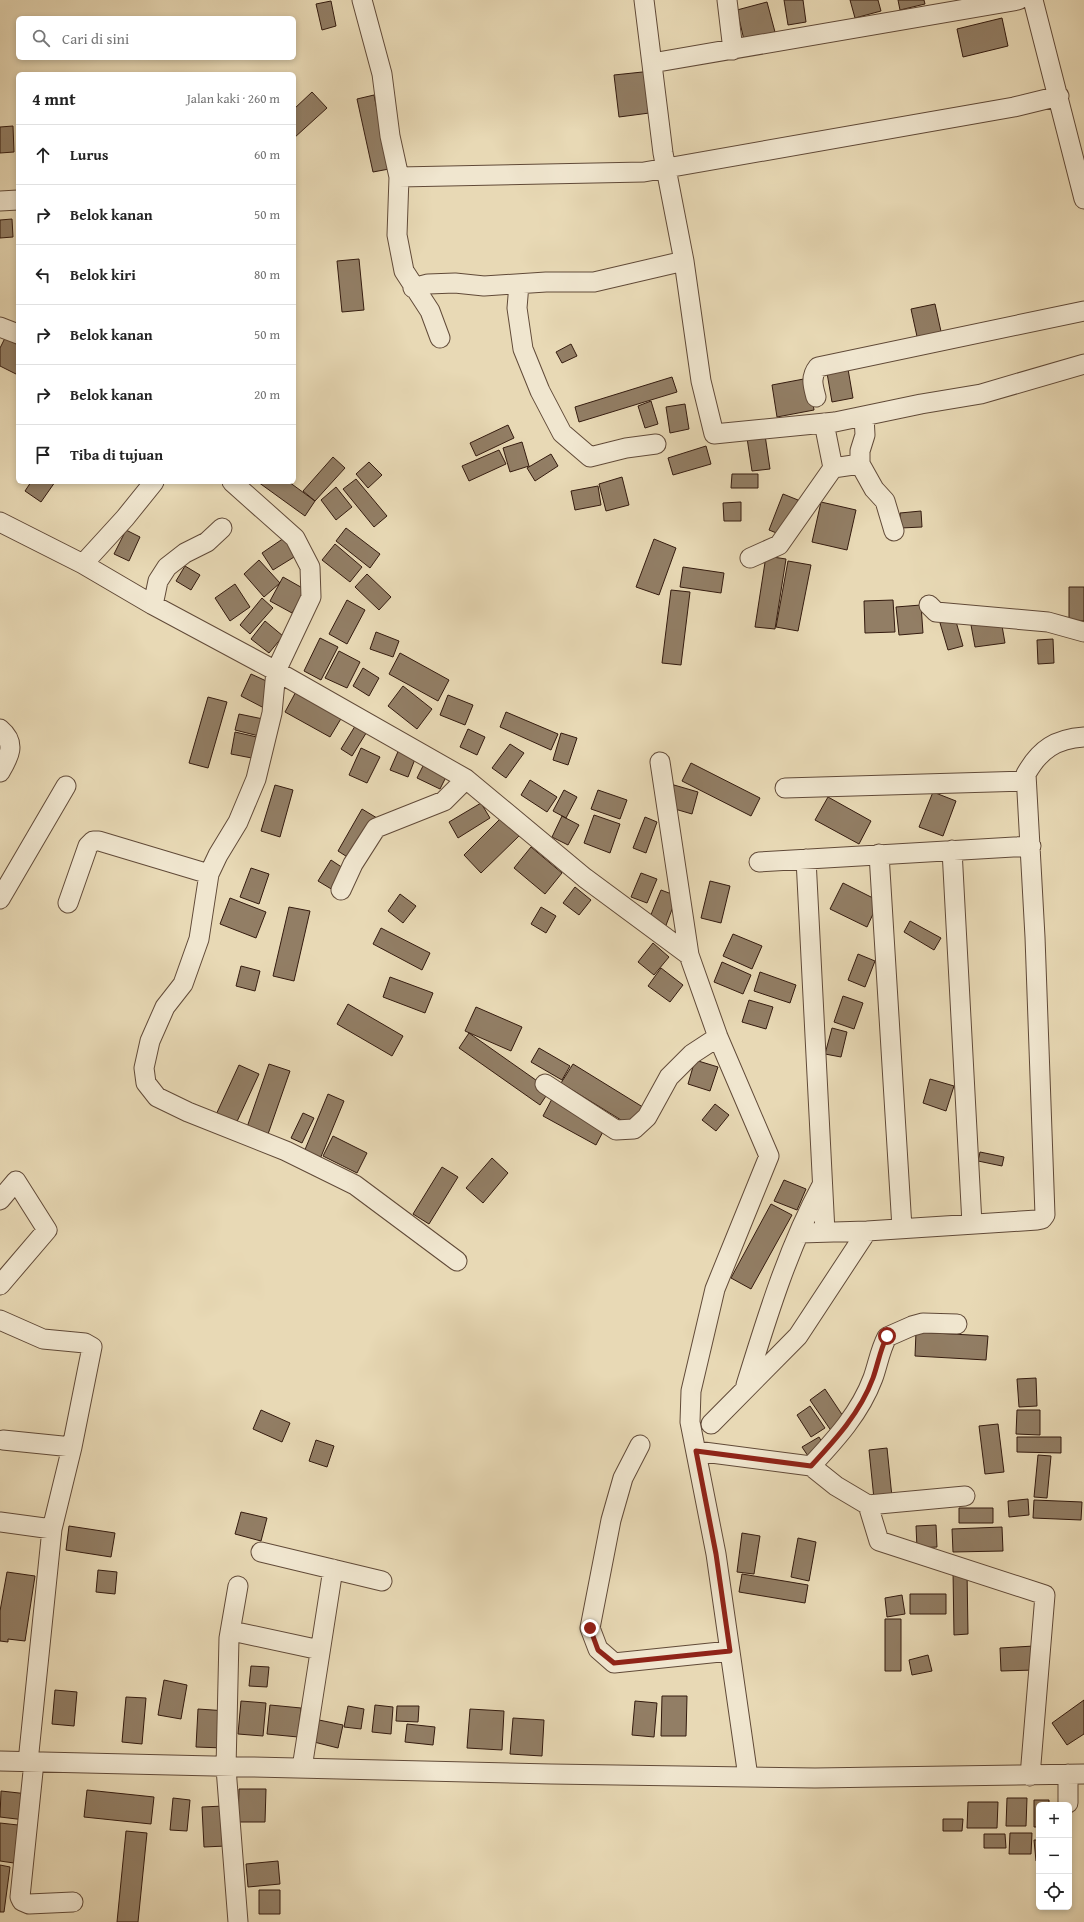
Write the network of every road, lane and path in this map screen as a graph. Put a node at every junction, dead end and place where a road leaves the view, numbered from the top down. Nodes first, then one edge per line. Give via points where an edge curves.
1 (362, 0) edge
2 (644, 0) edge
3 (727, 0) edge
4 (1018, 0) edge
5 (1033, 0) edge
6 (733, 50) junction
7 (652, 63) junction
8 (1059, 96) junction
9 (666, 169) junction
10 (399, 177) junction
11 (1084, 199) edge
12 (16, 200) edge
13 (0, 201) edge
14 (684, 261) junction
15 (519, 284) junction
16 (413, 288) junction
17 (1084, 311) edge
18 (0, 327) edge
19 (16, 333) edge
20 (440, 338) dead end
21 (1084, 364) edge
22 (816, 397) dead end
23 (864, 416) junction
24 (824, 423) junction
25 (656, 444) dead end
26 (860, 464) junction
27 (833, 468) junction
28 (152, 484) edge
29 (234, 484) edge
30 (0, 522) edge
31 (222, 528) dead end
32 (894, 531) dead end
33 (750, 558) dead end
34 (83, 564) junction
35 (153, 605) junction
36 (929, 605) dead end
37 (1084, 632) edge
38 (276, 671) junction
39 (0, 729) edge
40 (1084, 737) edge
41 (660, 762) dead end
42 (0, 772) edge
43 (466, 779) junction
44 (1026, 781) junction
45 (66, 786) dead end
46 (785, 788) dead end
47 (1031, 846) junction
48 (952, 850) junction
49 (879, 854) junction
50 (806, 858) junction
51 (759, 862) dead end
52 (210, 874) junction
53 (341, 890) dead end
54 (0, 899) edge
55 (68, 903) dead end
56 (689, 955) junction
57 (718, 1037) junction
58 (545, 1084) dead end
59 (823, 1185) junction
60 (0, 1200) edge
61 (972, 1224) junction
62 (902, 1228) junction
63 (867, 1231) junction
64 (825, 1232) junction
65 (800, 1233) junction
66 (457, 1261) dead end
67 (4, 1273) edge
68 (0, 1320) edge
69 (957, 1324) dead end
70 (745, 1389) junction
71 (711, 1424) dead end
72 (3, 1440) dead end
73 (640, 1445) dead end
74 (72, 1447) junction
75 (696, 1451) junction
76 (811, 1466) junction
77 (965, 1496) dead end
78 (868, 1506) junction
79 (0, 1522) edge
80 (52, 1529) junction
81 (261, 1552) dead end
82 (333, 1569) junction
83 (382, 1581) dead end
84 (238, 1586) dead end
85 (241, 1633) dead end
86 (320, 1650) junction
87 (730, 1651) junction
88 (0, 1762) edge
89 (31, 1762) junction
90 (226, 1768) junction
91 (302, 1768) junction
92 (1076, 1774) edge
93 (1030, 1776) junction
94 (748, 1777) junction
95 (1068, 1802) edge
96 (73, 1902) dead end
97 (238, 1922) edge

1 - 10 street via 382,74 390,136
2 - 7 street
3 - 6 street
4 - 6 street
5 - 8 street
6 - 7 street
7 - 9 street
8 - 9 street via 1014,107
8 - 11 street
9 - 10 street via 644,172
9 - 14 street
10 - 16 street via 397,235 404,271
12 - 13 street
14 - 15 street via 594,282
14 - 24 street via 700,381 714,434
15 - 16 street via 428,284
15 - 25 street via 517,308 523,349 540,391 562,433 590,457
16 - 20 street via 430,312
17 - 22 street via 818,367 812,380
18 - 19 street
21 - 23 street via 981,394
23 - 24 street
23 - 26 street via 865,435 860,451
24 - 27 street
26 - 27 street
26 - 32 street via 874,489 885,501
27 - 33 street via 779,545
28 - 34 street
29 - 38 street via 295,538 310,567 311,596
30 - 34 street
31 - 35 street via 207,542 167,566 158,581
34 - 35 street
35 - 38 street
36 - 37 street via 936,612 1048,622
38 - 43 street
38 - 52 street via 272,713 256,779 238,822
39 - 42 street via 9,742 11,754
40 - 44 street via 1052,744 1030,766
41 - 56 street
43 - 53 street via 444,801 376,828 353,864
43 - 56 street via 585,878
44 - 46 street
44 - 47 street
45 - 54 street
47 - 48 street
47 - 61 street via 1046,1211 1044,1217 1037,1220
48 - 49 street
48 - 61 street
49 - 50 street
49 - 62 street
50 - 51 street
50 - 59 street
52 - 55 street via 99,841 94,842 88,846
52 - 66 street via 198,939 183,984 165,1007 150,1042 144,1068 146,1082 157,1097 286,1151 355,1185
56 - 57 street
57 - 58 street via 692,1054 669,1077 647,1117 634,1129 616,1130
57 - 75 street via 769,1156 715,1289 691,1391 690,1422
59 - 64 street
59 - 65 street
60 - 67 street via 16,1181 47,1230
61 - 62 street
62 - 63 street
63 - 64 street
63 - 70 street via 798,1336
64 - 65 street
65 - 70 street via 780,1278
68 - 74 street via 43,1339 85,1343 92,1347
69 - 76 street via 917,1324 887,1336 879,1352 873,1377 854,1416
70 - 71 street
72 - 74 street
73 - 87 street via 622,1478 611,1520 590,1628 598,1650 614,1663
74 - 80 street
75 - 76 street
75 - 87 street via 716,1554
76 - 78 street via 836,1486
77 - 78 street
78 - 93 street via 879,1541 1045,1595
79 - 80 street
80 - 89 street
81 - 82 street
82 - 83 street
82 - 86 street
84 - 90 street via 229,1638
85 - 86 street
86 - 91 street
87 - 94 street
88 - 89 street
89 - 90 street
89 - 96 street via 20,1897 29,1904
90 - 91 street
90 - 97 street
91 - 94 street
92 - 93 street
92 - 95 street
93 - 94 street

